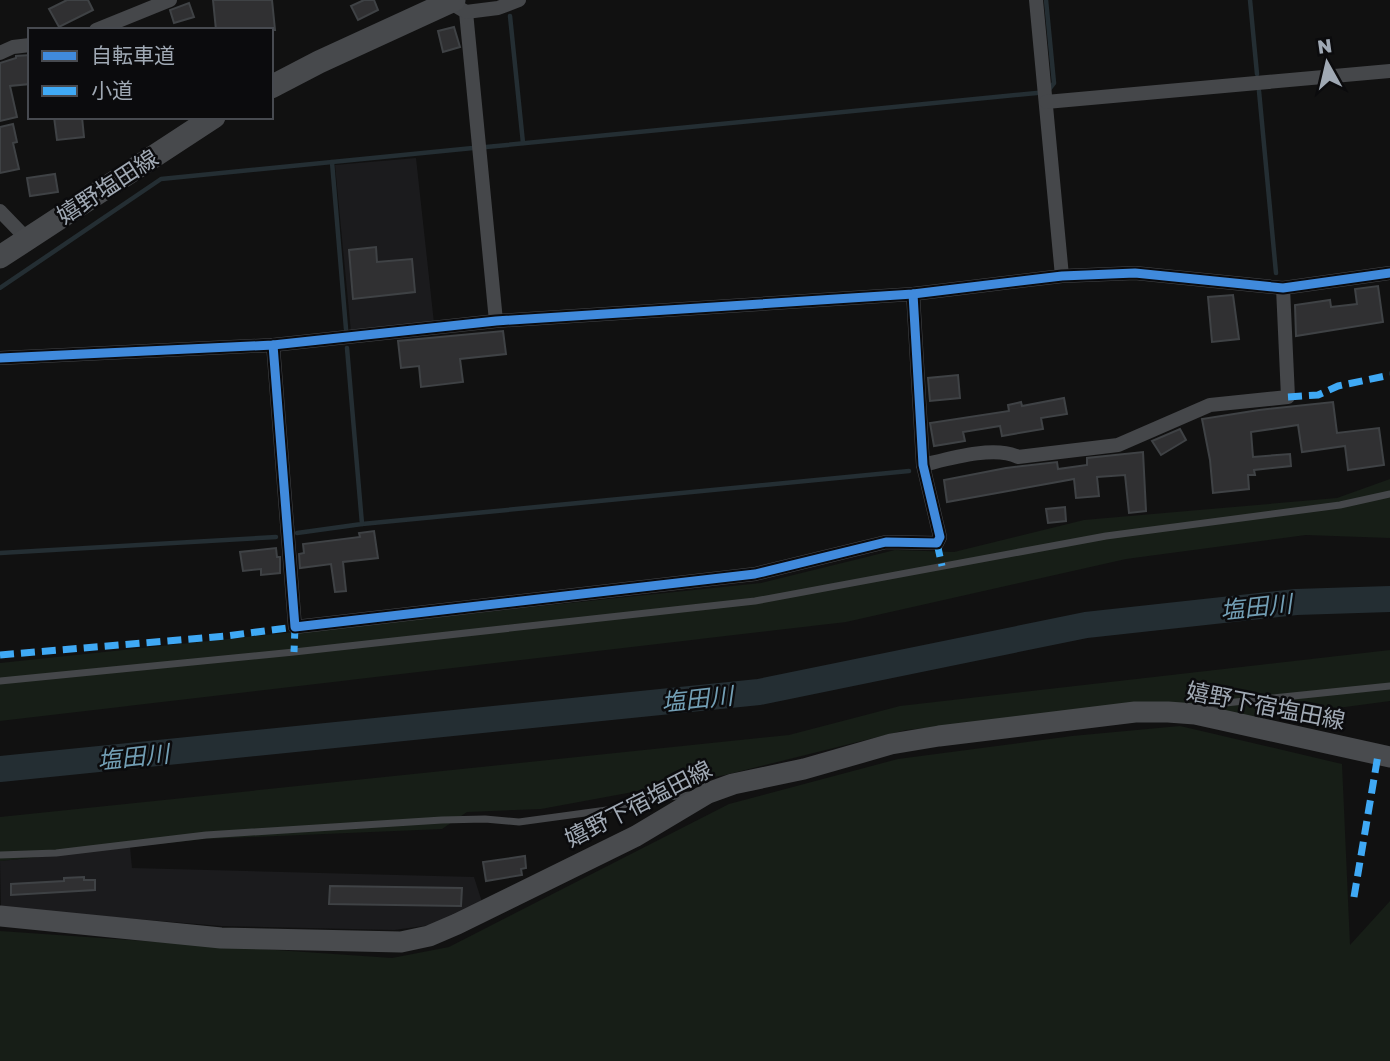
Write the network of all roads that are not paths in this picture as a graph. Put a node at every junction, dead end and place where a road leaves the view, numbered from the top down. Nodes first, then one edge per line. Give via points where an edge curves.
1 (170, 0) edge
2 (519, 0) edge
3 (1036, 0) edge
4 (454, 3) edge
5 (101, 28) edge
6 (28, 45) edge
7 (0, 53) edge
8 (1390, 71) edge
9 (273, 86) edge
10 (1045, 94) junction
11 (211, 119) edge
12 (0, 212) edge
13 (27, 239) junction
14 (0, 257) edge
15 (1390, 273) edge
16 (1062, 276) junction
17 (1283, 288) junction
18 (913, 294) junction
19 (496, 321) junction
20 (273, 345) junction
21 (0, 358) edge
22 (923, 465) junction
23 (1390, 494) edge
24 (0, 681) edge
25 (1390, 686) edge
26 (1168, 712) junction
27 (1390, 757) edge
28 (708, 793) junction
29 (0, 855) edge
30 (0, 916) edge

1 - 5 street
2 - 4 street via 498,8
3 - 10 street
4 - 9 main road
4 - 19 street
6 - 7 street
8 - 10 street
10 - 16 street
11 - 13 main road, 嬉野塩田線
12 - 13 street
13 - 14 main road, 嬉野塩田線
15 - 17 street
16 - 17 street via 1135,273
16 - 18 street
17 - 22 street via 1288,397 1209,405 1118,445 1018,457 1008,452 963,456
18 - 19 street
18 - 22 street
19 - 20 street
20 - 21 street
20 - 22 street via 295,627 755,574 886,542 937,544 940,537
23 - 24 lane via 1340,505 1106,536 755,601
25 - 26 lane
26 - 27 main road, 嬉野下宿塩田線
26 - 28 main road, 嬉野下宿塩田線 via 1135,712 891,744
28 - 29 lane via 644,799 607,810 519,822 386,823
28 - 30 main road, 嬉野下宿塩田線 via 636,836 457,924 401,942 221,938

